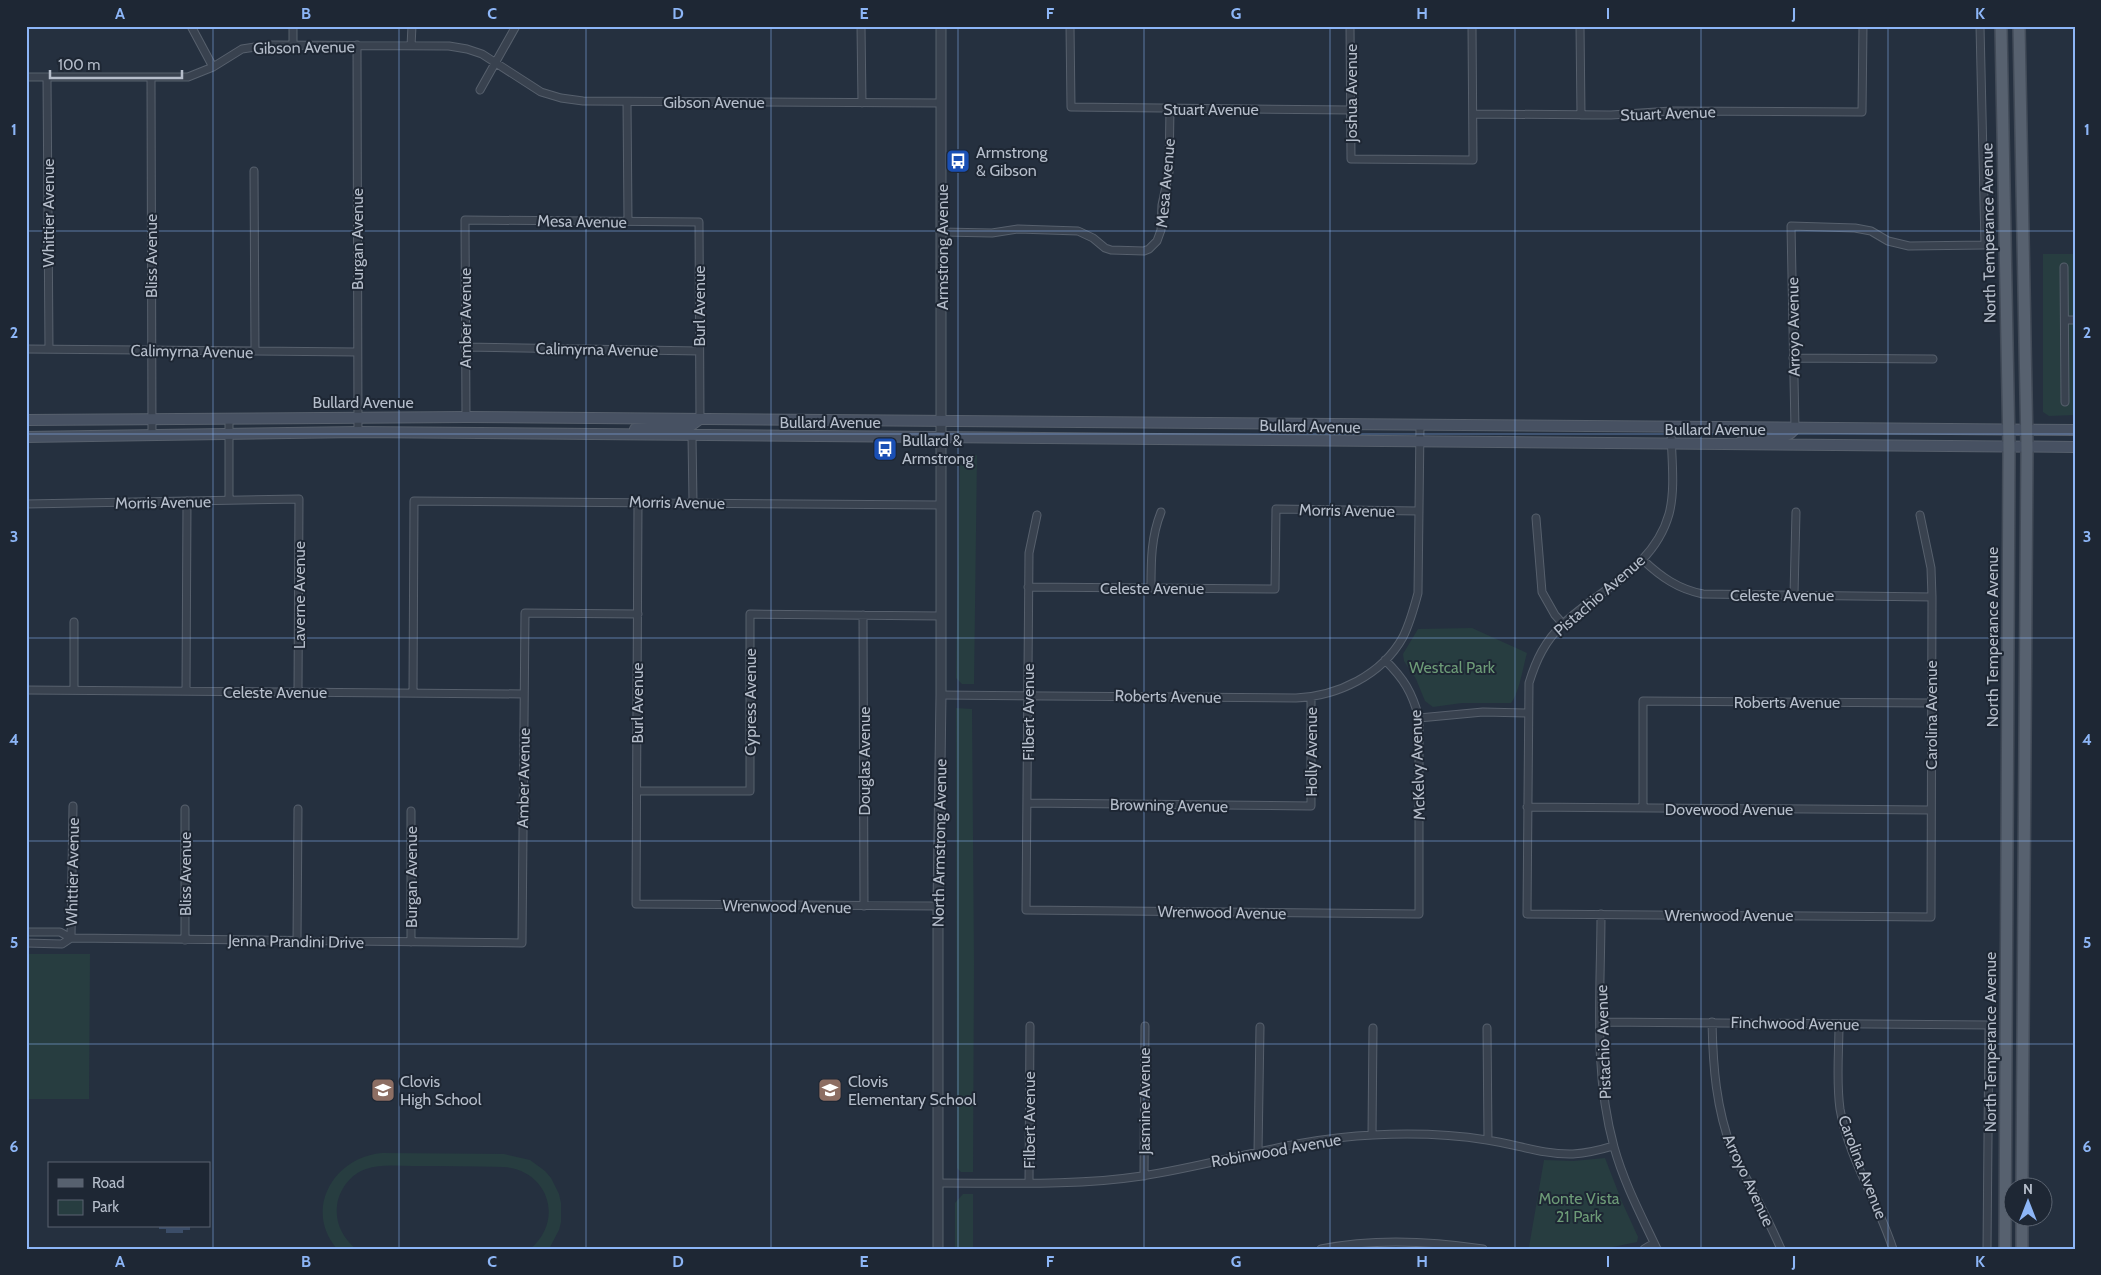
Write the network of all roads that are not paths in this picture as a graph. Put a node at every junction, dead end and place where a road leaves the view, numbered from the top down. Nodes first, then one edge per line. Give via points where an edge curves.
1 (191, 26) edge
2 (293, 26) edge
3 (412, 26) edge
4 (516, 26) edge
5 (862, 26) edge
6 (941, 26) edge
7 (1070, 26) edge
8 (1350, 26) edge
9 (1472, 26) edge
10 (1580, 26) edge
11 (1863, 26) edge
12 (1980, 26) edge
13 (2001, 26) edge
14 (2019, 26) edge
15 (293, 45) junction
16 (357, 45) junction
17 (412, 46) junction
18 (496, 62) junction
19 (213, 67) junction
20 (26, 77) edge
21 (47, 78) junction
22 (151, 78) junction
23 (480, 90) dead end
24 (627, 102) junction
25 (862, 103) junction
26 (942, 104) junction
27 (1170, 108) junction
28 (1351, 110) junction
29 (1473, 114) junction
30 (1581, 115) junction
31 (254, 172) dead end
32 (465, 220) joint
33 (628, 221) junction
34 (699, 222) joint
35 (942, 232) junction
36 (2064, 267) dead end
37 (2065, 320) junction
38 (2075, 320) edge
39 (465, 347) junction
40 (26, 349) edge
41 (49, 349) junction
42 (151, 350) junction
43 (255, 351) junction
44 (699, 351) junction
45 (357, 352) junction
46 (1793, 358) junction
47 (1933, 359) dead end
48 (2065, 402) dead end
49 (358, 416) junction
50 (466, 417) junction
51 (229, 418) junction
52 (700, 419) junction
53 (26, 420) edge
54 (152, 420) junction
55 (942, 421) junction
56 (1420, 426) junction
57 (1672, 427) junction
58 (1795, 428) junction
59 (2008, 430) junction
60 (2027, 430) junction
61 (2075, 430) edge
62 (358, 432) junction
63 (229, 434) junction
64 (612, 434) junction
65 (152, 435) junction
66 (692, 436) junction
67 (26, 437) edge
68 (941, 438) junction
69 (1420, 442) junction
70 (1672, 444) junction
71 (1738, 444) junction
72 (2027, 447) junction
73 (2075, 447) edge
74 (2009, 448) junction
75 (299, 499) joint
76 (229, 500) junction
77 (187, 501) junction
78 (638, 502) junction
79 (693, 502) junction
80 (26, 504) edge
81 (941, 505) junction
82 (1418, 511) junction
83 (1162, 512) dead end
84 (1796, 512) dead end
85 (1037, 515) dead end
86 (1920, 515) dead end
87 (1536, 518) dead end
88 (1642, 560) junction
89 (1028, 587) junction
90 (1151, 588) junction
91 (1276, 589) joint
92 (1794, 595) junction
93 (1932, 597) junction
94 (638, 614) junction
95 (863, 615) junction
96 (942, 616) junction
97 (74, 622) dead end
98 (1563, 624) junction
99 (1385, 660) junction
100 (26, 690) edge
101 (74, 690) junction
102 (186, 691) junction
103 (298, 692) junction
104 (413, 693) junction
105 (524, 694) junction
106 (941, 695) junction
107 (1028, 695) junction
108 (1311, 697) junction
109 (1931, 703) junction
110 (1527, 713) junction
111 (1418, 718) junction
112 (637, 791) junction
113 (1027, 804) junction
114 (74, 806) dead end
115 (1312, 806) joint
116 (1527, 807) junction
117 (1643, 808) junction
118 (185, 809) dead end
119 (298, 809) dead end
120 (1930, 810) junction
121 (411, 811) dead end
122 (636, 904) joint
123 (864, 906) junction
124 (938, 906) junction
125 (1026, 910) joint
126 (1419, 914) joint
127 (1527, 914) joint
128 (1602, 914) junction
129 (1931, 917) joint
130 (26, 932) edge
131 (71, 938) junction
132 (185, 940) junction
133 (297, 941) junction
134 (411, 942) junction
135 (26, 943) edge
136 (522, 943) joint
137 (1600, 1022) junction
138 (1712, 1022) junction
139 (1839, 1024) junction
140 (1030, 1026) dead end
141 (1145, 1026) dead end
142 (1260, 1027) dead end
143 (1373, 1028) dead end
144 (1487, 1028) dead end
145 (1372, 1135) junction
146 (1488, 1140) junction
147 (1613, 1146) junction
148 (1258, 1152) junction
149 (1144, 1176) junction
150 (2022, 1178) edge
151 (938, 1183) junction
152 (1029, 1183) junction
153 (2022, 1228) edge
154 (1365, 1246) edge
155 (1656, 1246) edge
156 (938, 1249) edge
157 (1322, 1249) edge
158 (1483, 1249) edge
159 (1644, 1249) edge
160 (1780, 1249) edge
161 (1893, 1249) edge
162 (1988, 1249) edge
163 (2005, 1249) edge
164 (2022, 1249) edge

1 - 19 street
2 - 15 street
3 - 17 street
4 - 18 street
5 - 25 street
6 - 26 street, Armstrong Avenue
7 - 27 street, Stuart Avenue via 1071,107
8 - 28 street, Joshua Avenue
9 - 29 street
10 - 30 street
11 - 30 street, Stuart Avenue via 1862,112 1696,111
12 - 46 street, Arroyo Avenue via 1985,245 1909,246 1855,228 1791,226
13 - 59 main road, North Temperance Avenue
14 - 60 main road, North Temperance Avenue
15 - 16 street, Gibson Avenue
15 - 19 street, Gibson Avenue via 242,49
16 - 17 street, Gibson Avenue
16 - 45 street, Burgan Avenue
17 - 18 street, Gibson Avenue via 467,48
18 - 23 street
18 - 24 street, Gibson Avenue via 541,92 583,101
19 - 22 street, Gibson Avenue via 188,77
20 - 21 street, Gibson Avenue
21 - 22 street, Gibson Avenue
21 - 41 street, Whittier Avenue
22 - 42 street, Bliss Avenue
24 - 25 street, Gibson Avenue
24 - 33 street
25 - 26 street, Gibson Avenue
26 - 35 street, Armstrong Avenue
27 - 28 street, Stuart Avenue
27 - 35 street, Mesa Avenue via 1169,172 1161,230 1149,249 1111,250 1078,230
28 - 29 street, Joshua Avenue via 1351,159 1473,160
29 - 30 street, Stuart Avenue
31 - 43 street
32 - 33 street, Mesa Avenue
32 - 39 street, Amber Avenue
33 - 34 street, Mesa Avenue
34 - 44 street, Burl Avenue
35 - 55 street, Armstrong Avenue
36 - 37 street
37 - 38 street
37 - 48 street
39 - 44 street, Calimyrna Avenue
39 - 50 street, Amber Avenue
40 - 41 street, Calimyrna Avenue
41 - 42 street, Calimyrna Avenue
42 - 43 street, Calimyrna Avenue
42 - 54 street, Bliss Avenue
43 - 45 street, Calimyrna Avenue
44 - 52 street, Burl Avenue
45 - 49 street, Burgan Avenue
46 - 47 street
46 - 58 street, Arroyo Avenue
49 - 50 main road, Bullard Avenue
49 - 51 main road, Bullard Avenue
49 - 62 street, Burgan Avenue
50 - 52 main road, Bullard Avenue
51 - 54 main road, Bullard Avenue
51 - 63 street
52 - 55 main road, Bullard Avenue
52 - 64 main road, Bullard Avenue via 689,427 646,428
53 - 54 main road, Bullard Avenue
54 - 65 street, Bliss Avenue
55 - 56 main road, Bullard Avenue
55 - 68 street, Armstrong Avenue
56 - 57 main road, Bullard Avenue
56 - 69 street
57 - 58 main road, Bullard Avenue
57 - 70 street, Pistachio Avenue
58 - 59 main road, Bullard Avenue
58 - 71 main road via 1790,435 1754,437
59 - 60 main road, Bullard Avenue
59 - 74 main road, North Temperance Avenue
60 - 61 main road, Bullard Avenue
60 - 72 main road, North Temperance Avenue
62 - 63 main road, Bullard Avenue
62 - 64 main road, Bullard Avenue
63 - 65 main road, Bullard Avenue
63 - 76 street
64 - 66 main road, Bullard Avenue
65 - 67 main road, Bullard Avenue
66 - 68 main road, Bullard Avenue
66 - 79 street
68 - 69 main road, Bullard Avenue
68 - 81 street, North Armstrong Avenue
69 - 70 main road, Bullard Avenue
69 - 82 street
70 - 71 main road, Bullard Avenue
70 - 88 street, Pistachio Avenue via 1669,513 1663,531
71 - 74 main road, Bullard Avenue
72 - 73 main road, Bullard Avenue
72 - 74 main road, Bullard Avenue
72 - 150 main road, North Temperance Avenue
74 - 163 main road, North Temperance Avenue
75 - 76 street, Morris Avenue
75 - 103 street, Laverne Avenue
76 - 77 street, Morris Avenue
77 - 80 street, Morris Avenue
77 - 102 street
78 - 79 street, Morris Avenue
78 - 94 street, Burl Avenue
78 - 104 street, Morris Avenue via 414,501
79 - 81 street, Morris Avenue
81 - 96 street, North Armstrong Avenue
82 - 91 street, Morris Avenue via 1276,509
82 - 99 street via 1418,593 1402,639
83 - 90 street via 1155,528
84 - 92 street
85 - 89 street, Filbert Avenue via 1029,553
86 - 93 street, Carolina Avenue via 1931,568
87 - 98 street via 1542,592
88 - 92 street, Celeste Avenue via 1660,576 1689,591 1718,595
88 - 98 street, Pistachio Avenue
89 - 90 street, Celeste Avenue
89 - 107 street, Filbert Avenue
90 - 91 street, Celeste Avenue
92 - 93 street, Celeste Avenue
93 - 109 street, Carolina Avenue
94 - 105 street, Amber Avenue via 525,613
94 - 112 street, Burl Avenue
95 - 96 street
95 - 112 street, Cypress Avenue via 750,614 750,791
95 - 123 street, Douglas Avenue
96 - 106 street, North Armstrong Avenue
97 - 101 street
98 - 110 street, Pistachio Avenue via 1536,660 1529,683
99 - 108 street, Roberts Avenue via 1351,685
99 - 111 street, McKelvy Avenue via 1402,677 1413,696
100 - 101 street, Celeste Avenue
101 - 102 street, Celeste Avenue
102 - 103 street, Celeste Avenue
103 - 104 street, Celeste Avenue
104 - 105 street, Celeste Avenue
105 - 136 street, Amber Avenue
106 - 107 street, Roberts Avenue
106 - 124 street, North Armstrong Avenue
107 - 108 street, Roberts Avenue
107 - 113 street, Filbert Avenue
108 - 115 street, Holly Avenue
109 - 117 street, Roberts Avenue via 1643,701
109 - 120 street, Carolina Avenue
110 - 111 street via 1483,712
110 - 116 street, Pistachio Avenue
111 - 126 street, McKelvy Avenue
112 - 122 street, Burl Avenue
113 - 115 street, Browning Avenue
113 - 125 street, Filbert Avenue
114 - 131 street, Whittier Avenue
116 - 117 street, Dovewood Avenue
116 - 127 street, Pistachio Avenue
117 - 120 street, Dovewood Avenue
118 - 132 street, Bliss Avenue
119 - 133 street
120 - 129 street, Carolina Avenue
121 - 134 street, Burgan Avenue
122 - 123 street, Wrenwood Avenue
123 - 124 street, Wrenwood Avenue
124 - 151 street, North Armstrong Avenue
125 - 126 street, Wrenwood Avenue
127 - 128 street, Wrenwood Avenue
128 - 129 street, Wrenwood Avenue
128 - 137 street, Pistachio Avenue
130 - 131 street, Jenna Prandini Drive via 60,932
131 - 132 street, Jenna Prandini Drive
131 - 135 street, Jenna Prandini Drive via 62,944
132 - 133 street, Jenna Prandini Drive
133 - 134 street, Jenna Prandini Drive
134 - 136 street, Jenna Prandini Drive
137 - 138 street, Finchwood Avenue
137 - 147 street, Pistachio Avenue via 1601,1078
138 - 139 street, Finchwood Avenue
138 - 160 street, Arroyo Avenue via 1716,1098 1732,1151
139 - 161 street, Carolina Avenue via 1840,1109 1848,1138 1886,1225
139 - 162 street, Finchwood Avenue via 1989,1025
140 - 152 street, Filbert Avenue
141 - 149 street, Jasmine Avenue
142 - 148 street
143 - 145 street
144 - 146 street
145 - 146 street, Robinwood Avenue via 1416,1134
145 - 148 street, Robinwood Avenue via 1300,1143
146 - 147 street, Robinwood Avenue via 1572,1154
147 - 155 street, Pistachio Avenue via 1632,1198
148 - 149 street, Robinwood Avenue
149 - 152 street, Robinwood Avenue
151 - 152 street, Robinwood Avenue
151 - 156 street, North Armstrong Avenue
153 - 164 main road
154 - 157 street
154 - 158 street via 1405,1241
155 - 159 street

